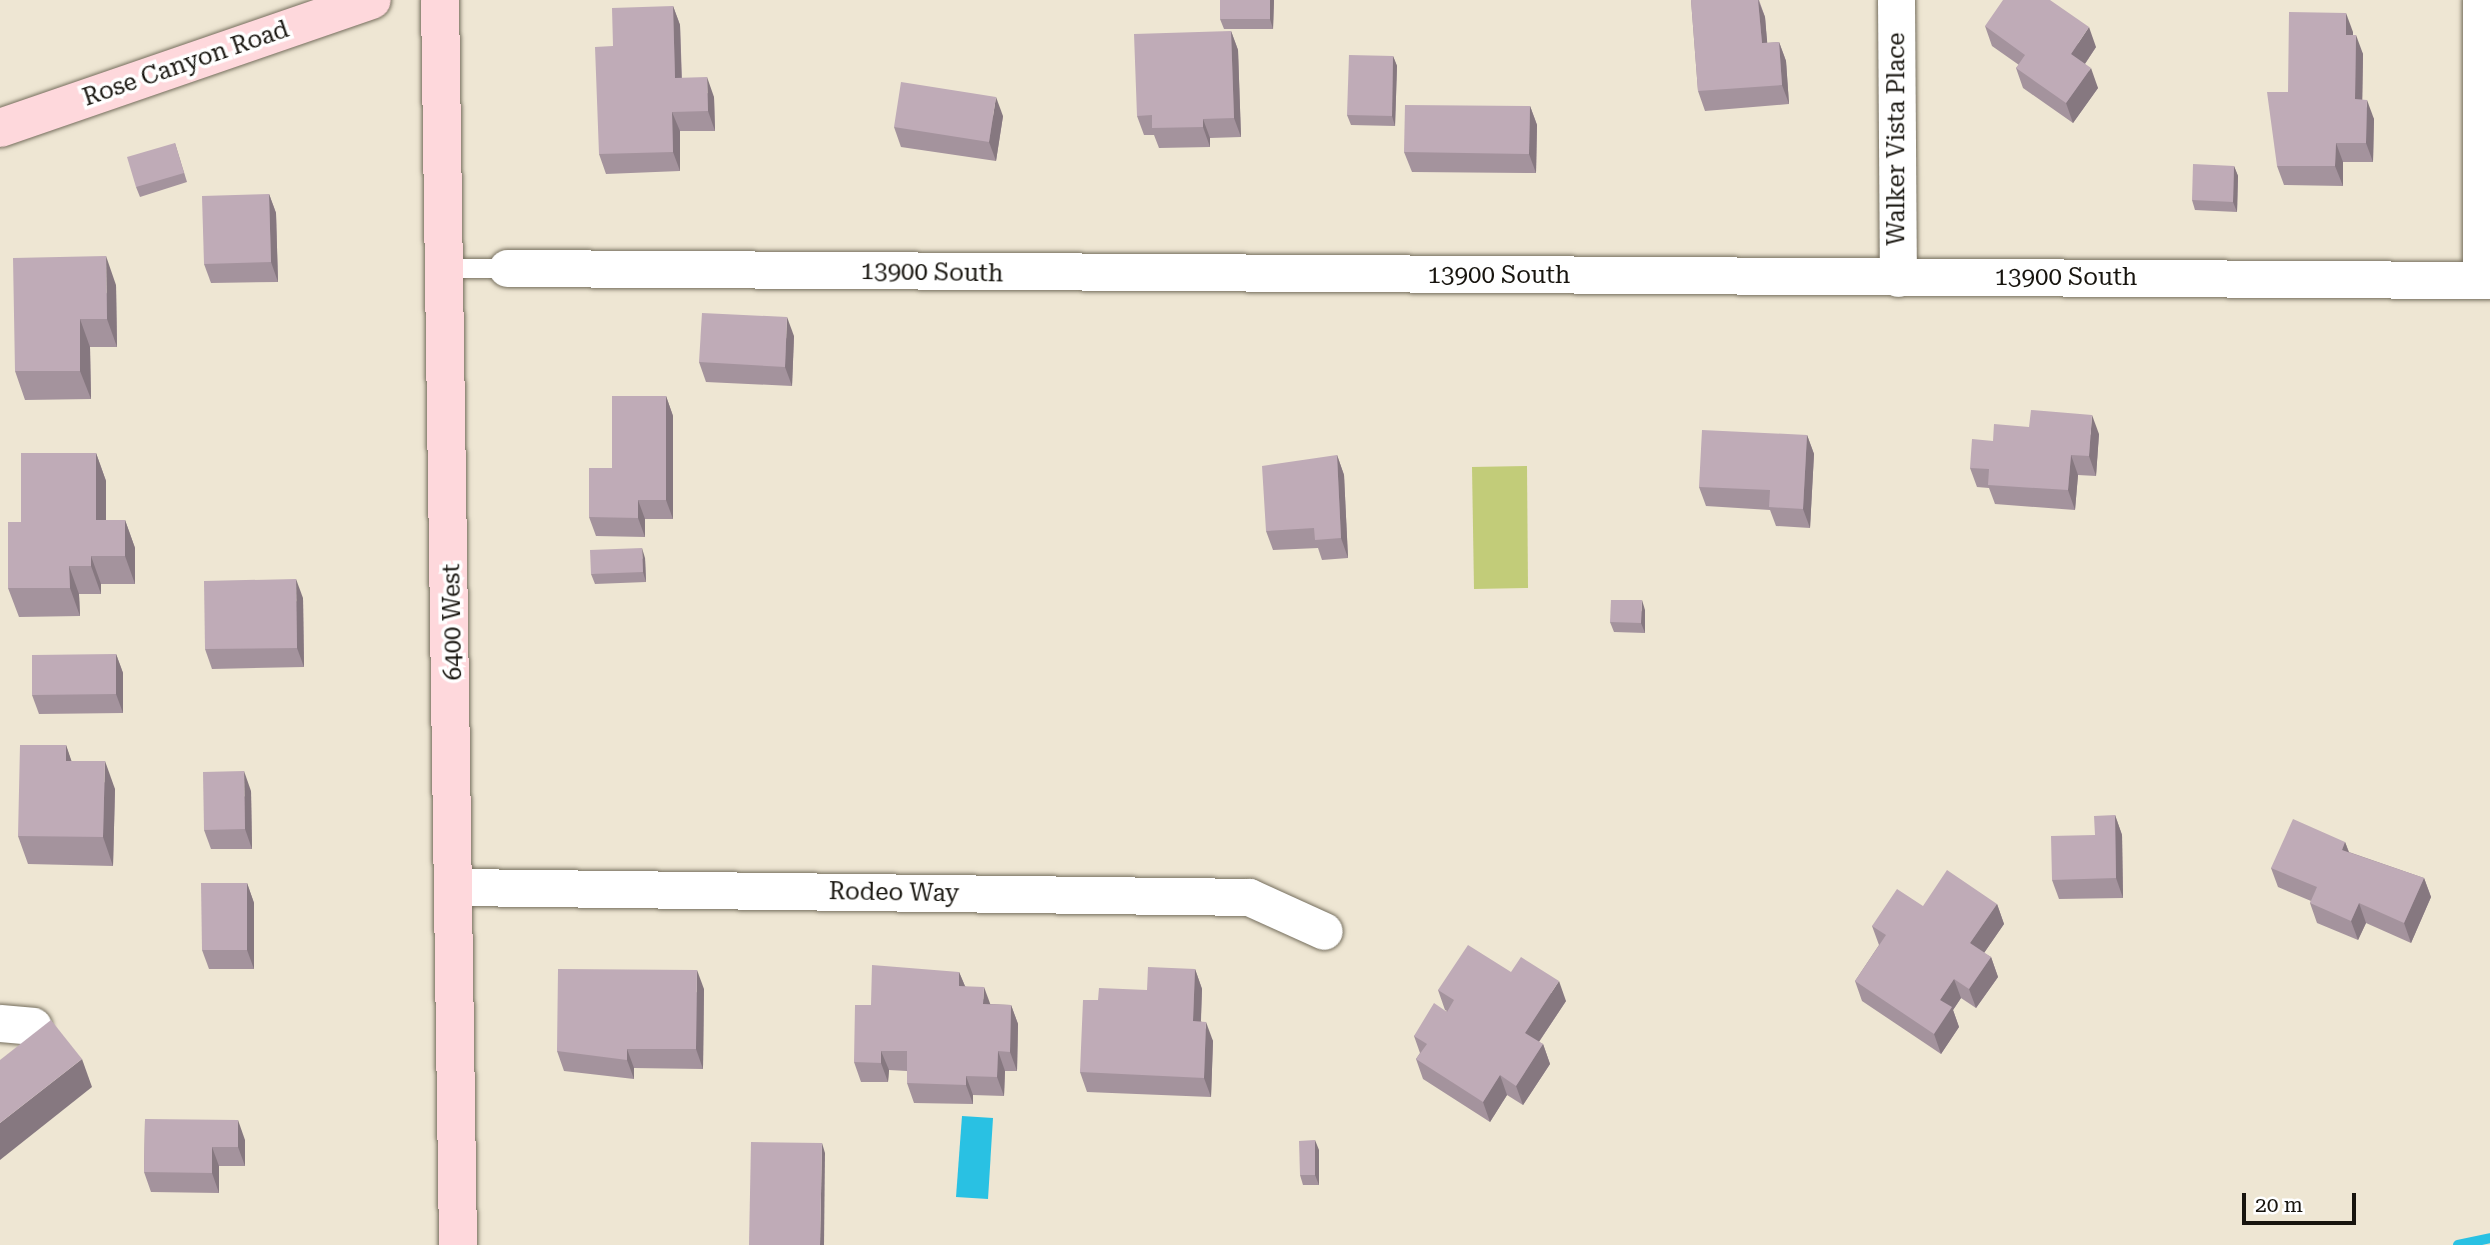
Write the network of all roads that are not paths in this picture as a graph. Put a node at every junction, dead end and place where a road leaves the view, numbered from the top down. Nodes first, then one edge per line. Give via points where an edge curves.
1 (372, 0) edge
2 (440, 0) edge
3 (1896, 0) edge
4 (2481, 0) edge
5 (0, 128) edge
6 (446, 268) junction
7 (507, 268) joint
8 (1898, 278) junction
9 (2486, 280) edge
10 (457, 887) junction
11 (1324, 931) dead end
12 (458, 1245) edge

1 - 5 street, Rose Canyon Road
2 - 6 street, 6400 West
3 - 8 street, Walker Vista Place
4 - 9 street
6 - 7 lane
6 - 10 street, 6400 West
7 - 8 street, 13900 South
8 - 9 street, 13900 South
10 - 11 street, Rodeo Way via 1249,897
10 - 12 street, 6400 West

